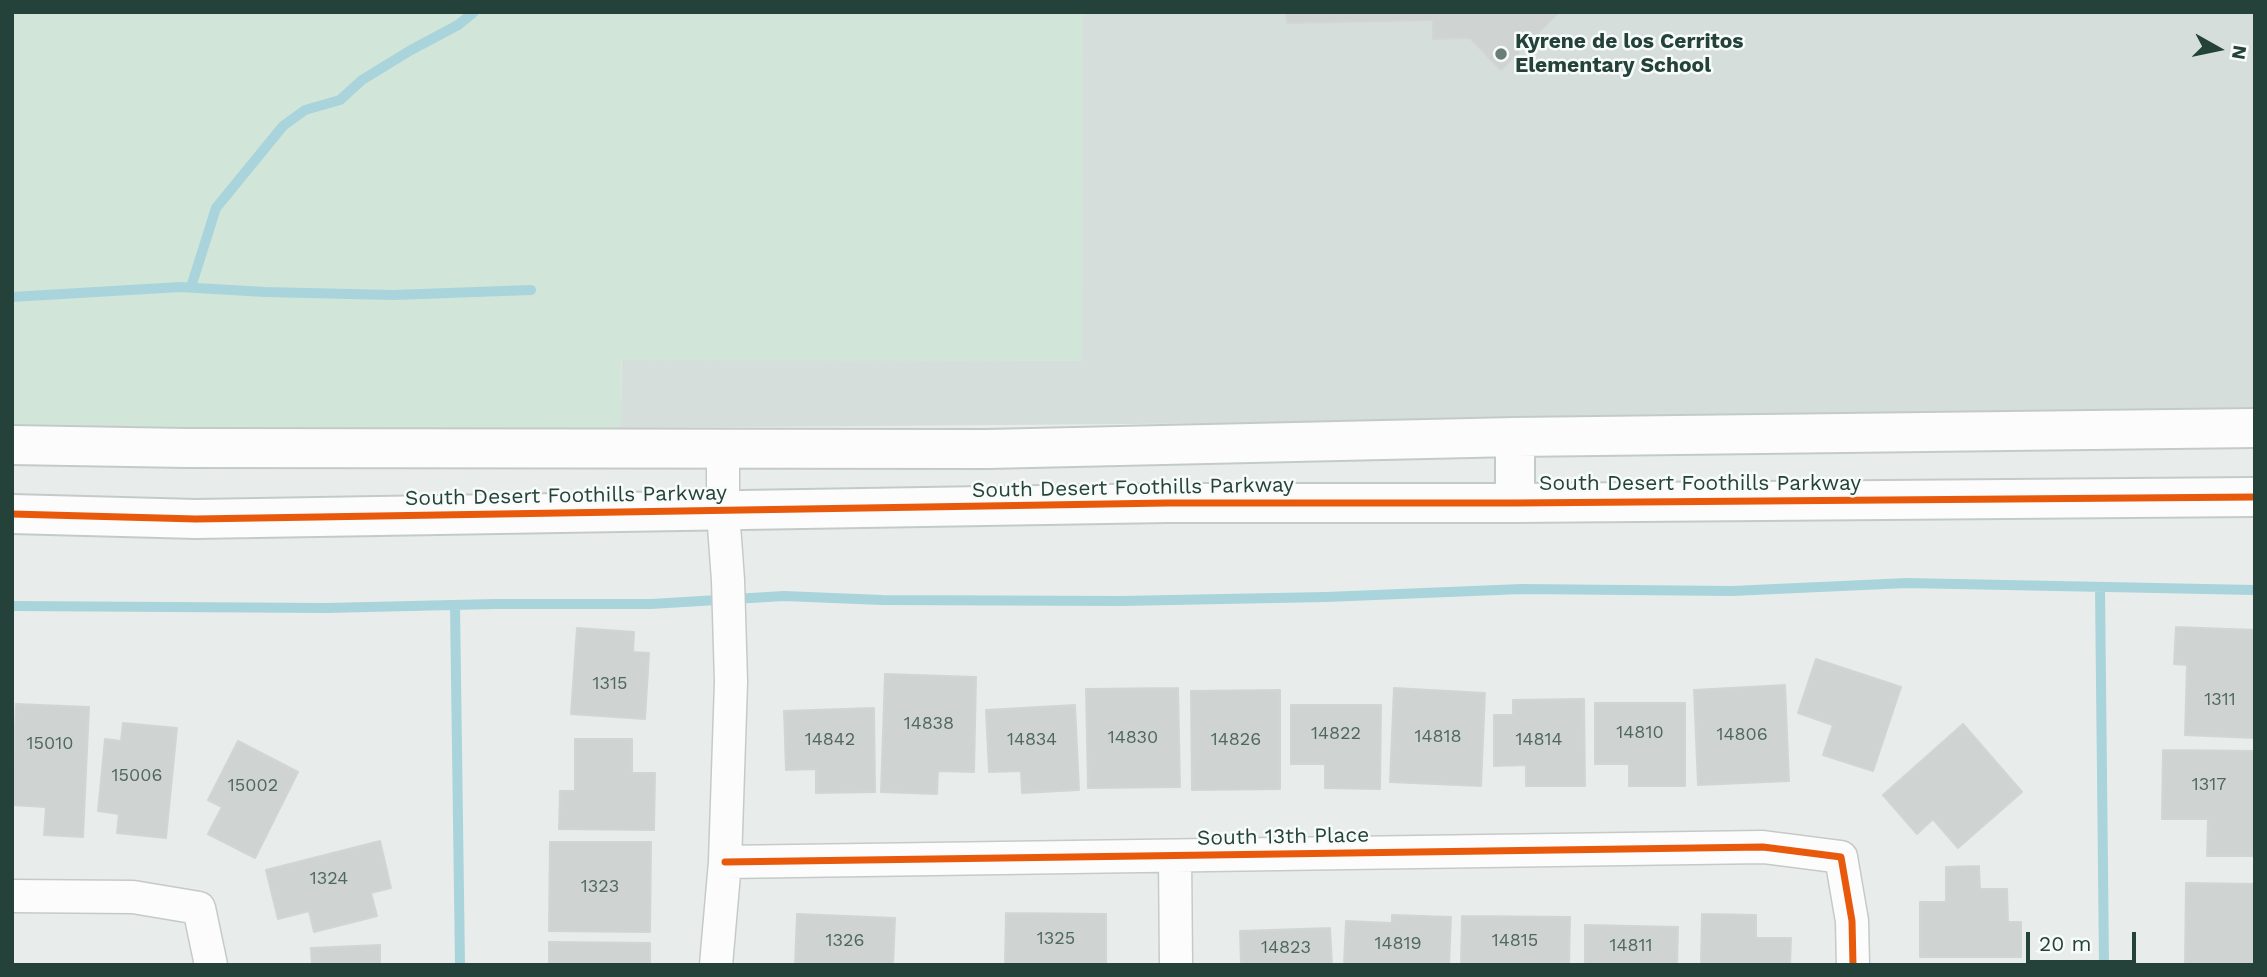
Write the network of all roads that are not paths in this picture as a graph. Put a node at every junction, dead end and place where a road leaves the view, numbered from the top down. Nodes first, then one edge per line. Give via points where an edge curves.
1 (2255, 428) edge
2 (1516, 437) junction
3 (12, 445) edge
4 (723, 448) junction
5 (2255, 497) edge
6 (1515, 503) junction
7 (723, 512) junction
8 (12, 513) edge
9 (1175, 856) junction
10 (725, 862) junction
11 (12, 896) edge
12 (211, 965) edge
13 (716, 965) edge
14 (1176, 965) edge
15 (1853, 965) edge

1 - 2 street, South Desert Foothills Parkway
2 - 4 street, South Desert Foothills Parkway via 987,449
2 - 6 street
3 - 4 street, South Desert Foothills Parkway
4 - 7 street
5 - 6 street, South Desert Foothills Parkway
6 - 7 street, South Desert Foothills Parkway via 1167,503
7 - 8 street, South Desert Foothills Parkway via 196,519
7 - 10 street via 731,682
9 - 10 street, South 13th Place
9 - 14 street
9 - 15 street, South 13th Place via 1763,847 1841,857 1852,922
10 - 13 street
11 - 12 street via 133,897 200,908

